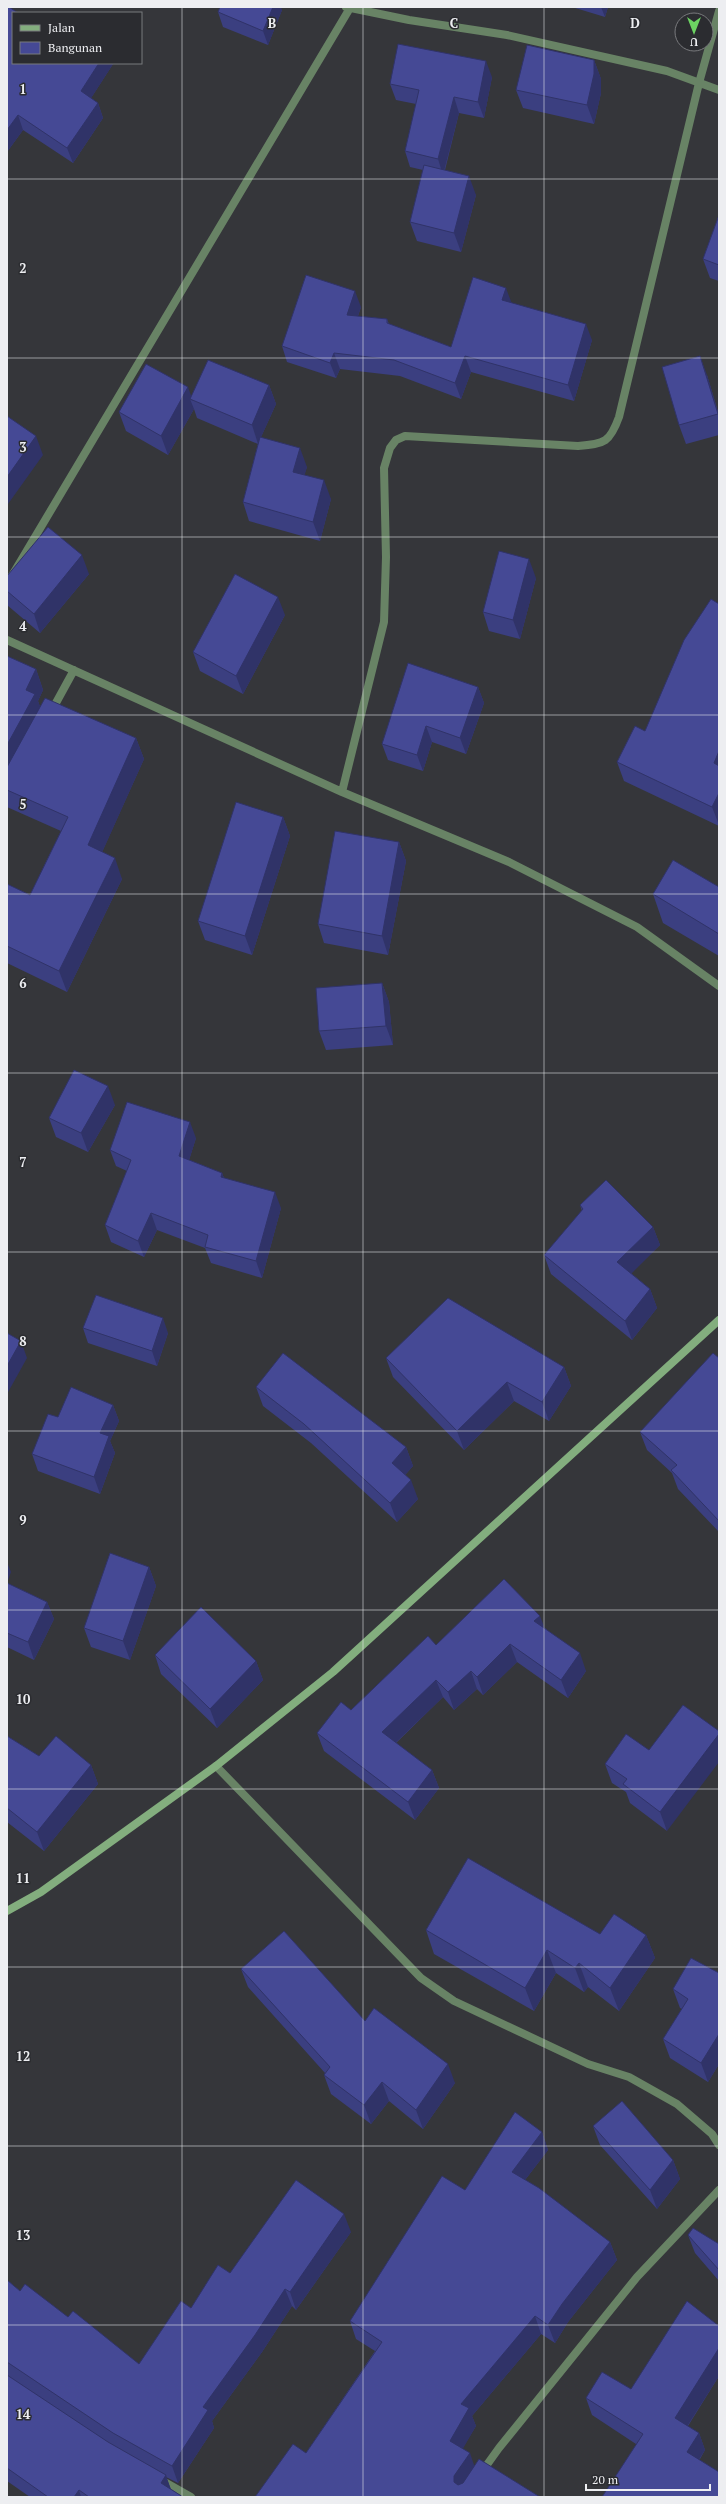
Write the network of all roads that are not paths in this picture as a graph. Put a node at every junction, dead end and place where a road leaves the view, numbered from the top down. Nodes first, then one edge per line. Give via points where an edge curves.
1 (348, 8) edge
2 (719, 11) edge
3 (699, 83) junction
4 (719, 90) edge
5 (7, 584) edge
6 (7, 640) edge
7 (74, 670) junction
8 (48, 717) edge
9 (342, 792) junction
10 (719, 986) edge
11 (719, 1320) edge
12 (216, 1766) junction
13 (7, 1911) edge
14 (719, 2145) edge
15 (719, 2190) edge
16 (151, 2474) edge
17 (478, 2478) edge
18 (191, 2497) edge

1 - 3 street via 507,35 667,71
1 - 5 street
2 - 3 street
3 - 4 street
3 - 9 street via 620,417 613,435 601,444 578,446 405,436 396,440 390,448 384,468 384,622
6 - 7 street
7 - 8 street
7 - 9 street
9 - 10 street via 509,862 592,903 637,927
11 - 12 street via 333,1672
12 - 13 street via 41,1892
12 - 14 street via 421,1978 454,2001 588,2064 636,2080 676,2104 712,2134
15 - 17 street via 637,2277 499,2448
16 - 18 street

